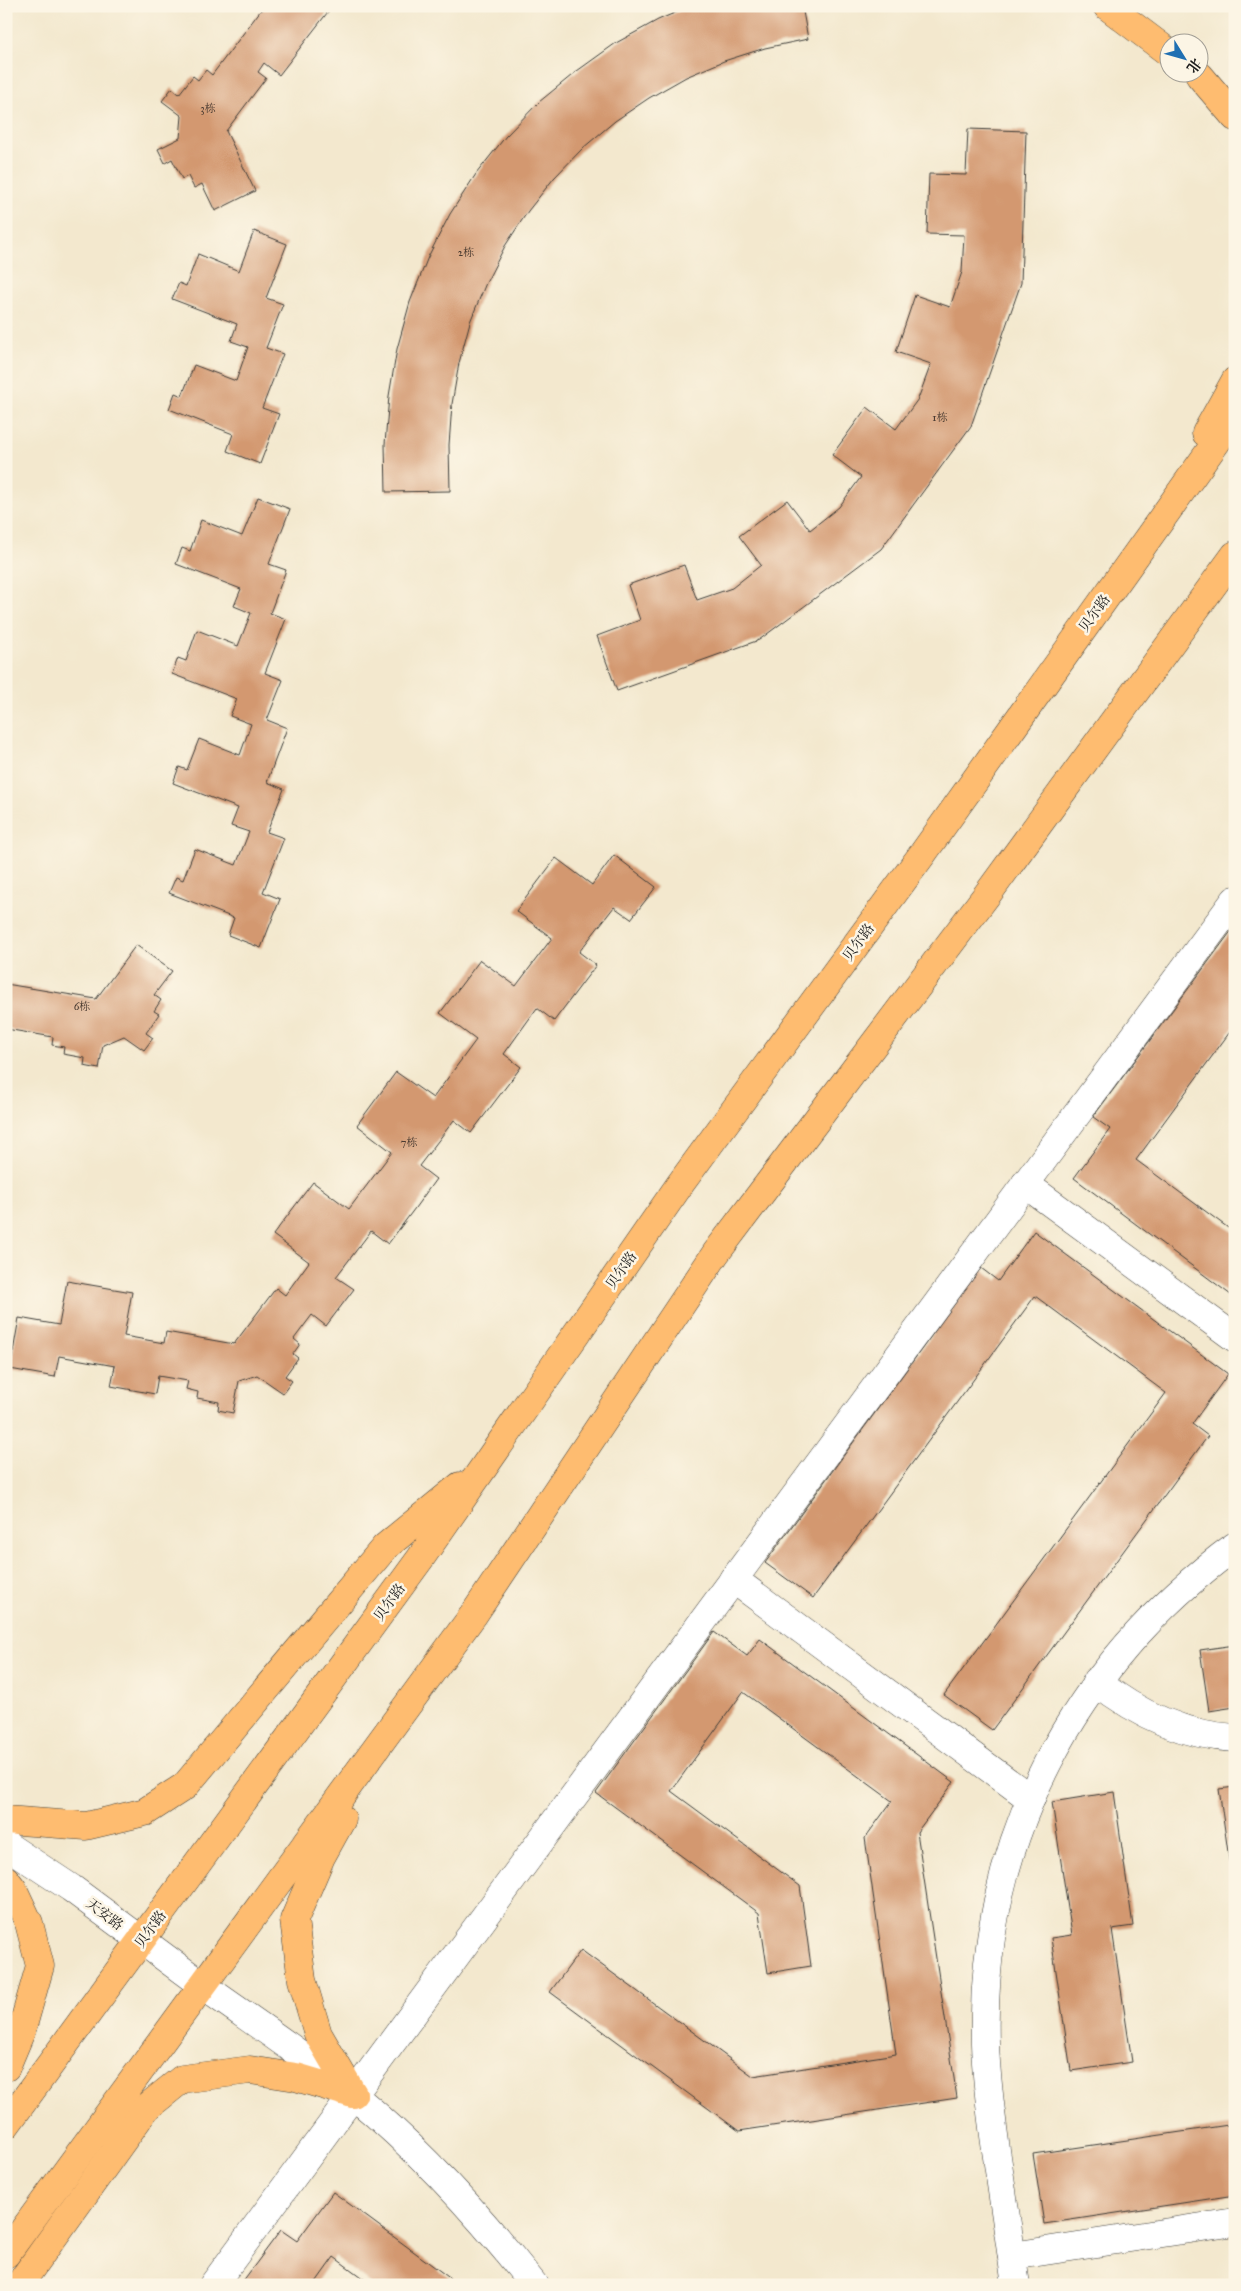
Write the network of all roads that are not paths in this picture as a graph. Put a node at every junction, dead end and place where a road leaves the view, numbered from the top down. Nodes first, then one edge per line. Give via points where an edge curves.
1 (1107, 6) edge
2 (1158, 44) edge
3 (1208, 81) edge
4 (1205, 82) edge
5 (1235, 101) edge
6 (1235, 117) edge
7 (1235, 381) edge
8 (1235, 416) edge
9 (1152, 533) junction
10 (1233, 559) edge
11 (1235, 900) edge
12 (1025, 1184) junction
13 (1235, 1338) edge
14 (486, 1464) junction
15 (1235, 1546) edge
16 (733, 1579) junction
17 (1096, 1681) junction
18 (399, 1716) junction
19 (1235, 1738) edge
20 (1031, 1799) junction
21 (6, 1820) edge
22 (6, 1845) edge
23 (6, 1880) edge
24 (142, 1941) junction
25 (202, 1985) junction
26 (6, 2067) edge
27 (353, 2094) junction
28 (6, 2125) edge
29 (1235, 2222) edge
30 (6, 2254) edge
31 (1012, 2256) junction
32 (19, 2285) edge
33 (213, 2285) edge
34 (534, 2285) edge
35 (1016, 2285) edge

1 - 2 main road
3 - 5 main road
4 - 6 main road
7 - 9 main road
8 - 9 main road, 贝尔路
9 - 14 main road, 贝尔路 via 924,852 681,1183
10 - 18 main road via 992,888 716,1253 474,1614
11 - 12 street
12 - 13 street
12 - 16 street
14 - 21 main road via 386,1548 185,1786 145,1812 86,1826
14 - 24 main road, 贝尔路
15 - 17 street via 1203,1569 1165,1604
16 - 20 street
16 - 27 street
17 - 19 street via 1119,1699 1169,1725 1196,1733
17 - 20 street via 1049,1758
18 - 25 main road
18 - 27 main road via 322,1856 294,1920 302,1980 318,2034
20 - 31 street via 1013,1846 1000,1894 990,1943 986,1993 988,2093
22 - 24 street, 天安路
23 - 26 main road via 29,1923 40,1966 22,2029
24 - 25 street, 天安路
24 - 28 main road, 贝尔路
25 - 27 street, 天安路
25 - 30 main road
27 - 32 main road via 296,2076 250,2070 182,2079 146,2108
27 - 33 street
27 - 34 street, 天安路 via 420,2155 487,2225
29 - 31 street
31 - 35 street

